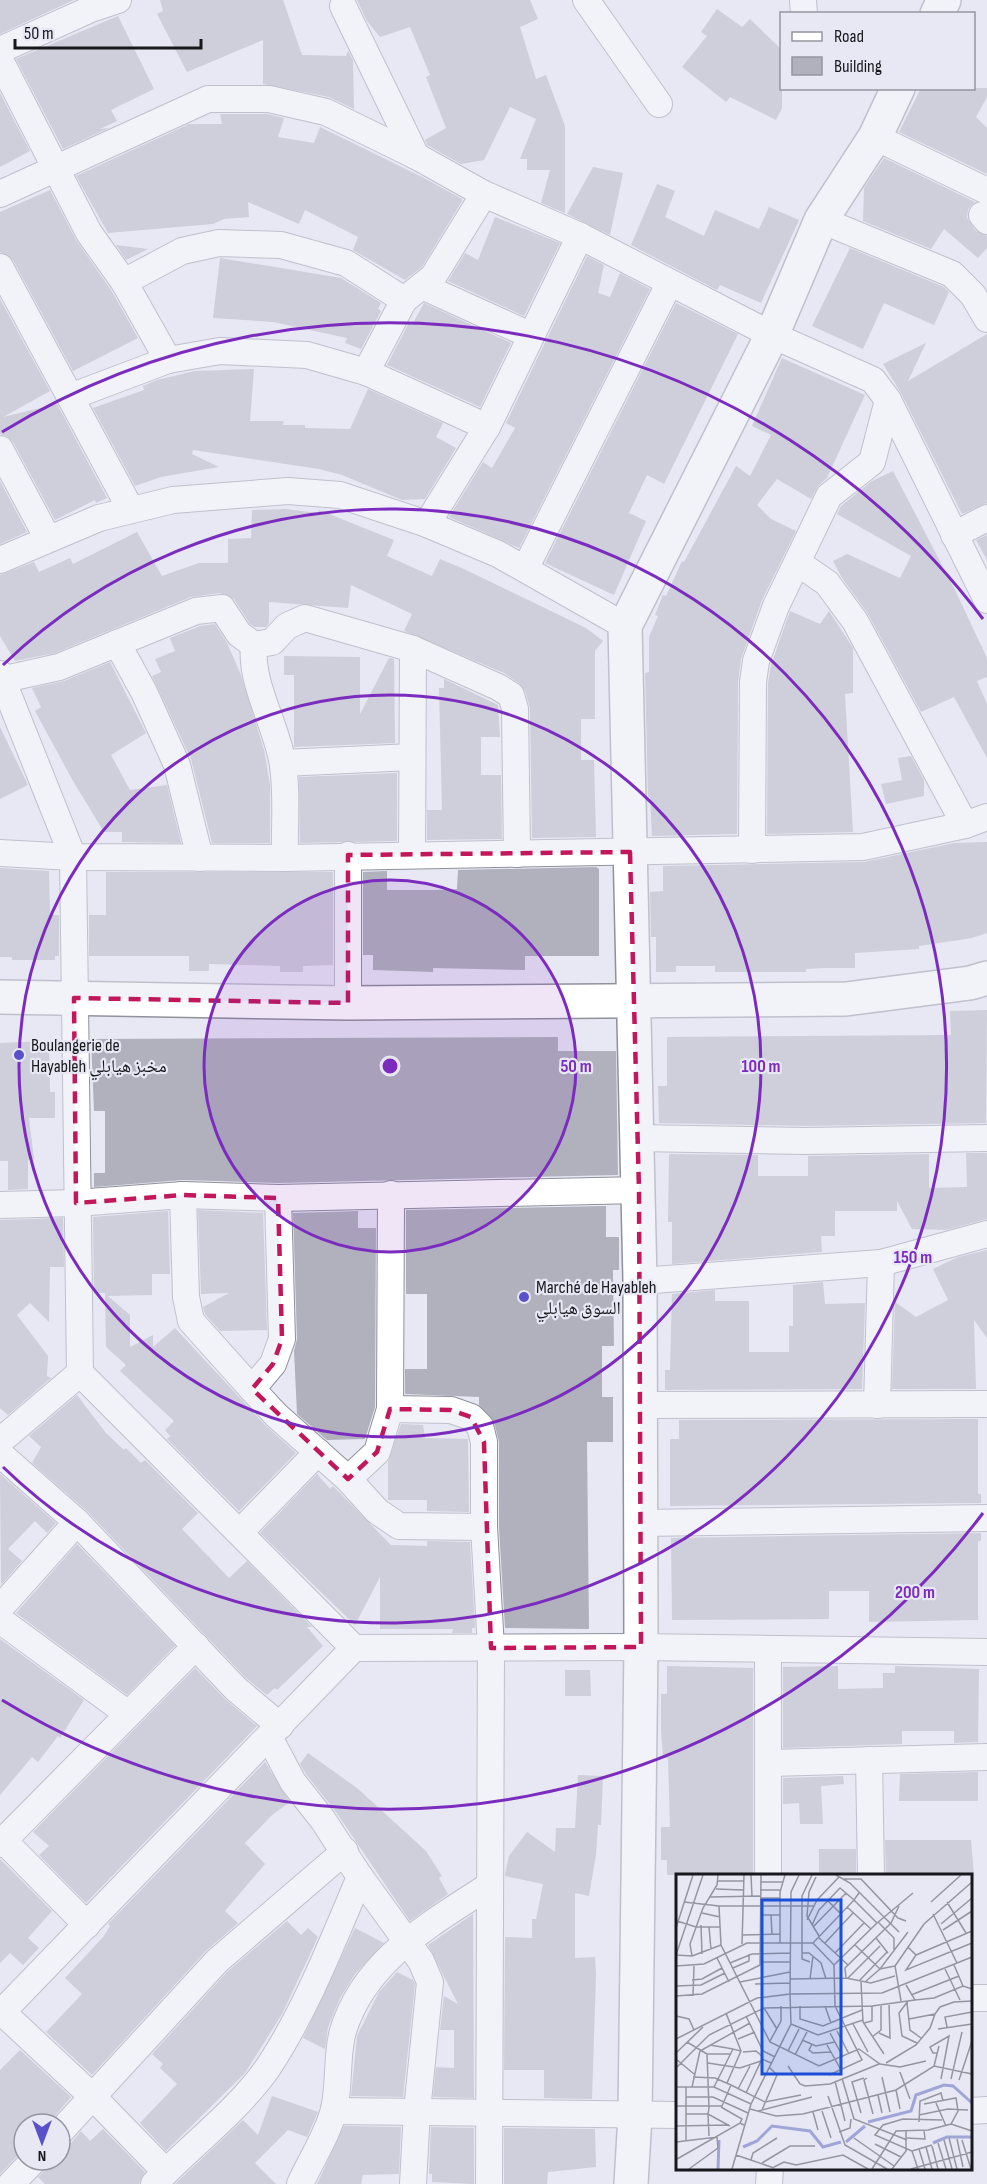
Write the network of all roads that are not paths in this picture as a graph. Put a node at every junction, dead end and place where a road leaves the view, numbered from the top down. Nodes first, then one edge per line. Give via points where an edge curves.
1 (118, 0) edge
2 (586, 0) edge
3 (343, 6) dead end
4 (0, 50) edge
5 (0, 60) edge
6 (897, 90) edge
7 (659, 104) dead end
8 (875, 137) junction
9 (416, 156) junction
10 (56, 167) junction
11 (987, 190) edge
12 (0, 194) edge
13 (484, 194) junction
14 (821, 220) junction
15 (580, 236) junction
16 (0, 267) edge
17 (124, 282) junction
18 (669, 284) junction
19 (413, 293) junction
20 (987, 319) edge
21 (530, 335) junction
22 (772, 335) junction
23 (168, 360) junction
24 (366, 372) junction
25 (70, 397) junction
26 (888, 400) junction
27 (487, 427) junction
28 (0, 449) edge
29 (131, 510) junction
30 (987, 518) edge
31 (427, 524) junction
32 (954, 535) junction
33 (48, 539) junction
34 (0, 560) edge
35 (798, 563) junction
36 (525, 569) junction
37 (987, 600) edge
38 (625, 626) junction
39 (117, 643) junction
40 (254, 645) junction
41 (413, 649) junction
42 (1, 677) edge
43 (412, 757) junction
44 (283, 763) junction
45 (976, 821) edge
46 (752, 850) junction
47 (630, 852) junction
48 (0, 853) edge
49 (412, 854) junction
50 (517, 854) junction
51 (348, 855) junction
52 (73, 857) junction
53 (200, 858) junction
54 (285, 858) junction
55 (987, 978) edge
56 (0, 997) edge
57 (74, 998) junction
58 (633, 1002) junction
59 (348, 1003) junction
60 (638, 1138) junction
61 (987, 1138) edge
62 (639, 1190) junction
63 (391, 1194) junction
64 (183, 1195) junction
65 (278, 1198) junction
66 (76, 1203) junction
67 (0, 1205) edge
68 (987, 1234) edge
69 (881, 1263) junction
70 (640, 1281) junction
71 (80, 1373) junction
72 (252, 1389) junction
73 (987, 1404) edge
74 (639, 1405) junction
75 (877, 1405) junction
76 (390, 1409) junction
77 (0, 1442) edge
78 (318, 1452) junction
79 (0, 1454) edge
80 (348, 1479) junction
81 (987, 1518) edge
82 (76, 1522) junction
83 (641, 1523) junction
84 (484, 1527) junction
85 (240, 1532) junction
86 (0, 1608) edge
87 (0, 1620) edge
88 (196, 1646) junction
89 (354, 1647) junction
90 (491, 1647) junction
91 (641, 1647) junction
92 (768, 1649) junction
93 (987, 1652) edge
94 (128, 1714) junction
95 (274, 1731) junction
96 (987, 1757) edge
97 (869, 1760) junction
98 (770, 1763) junction
99 (2, 1843) edge
100 (345, 1851) junction
101 (768, 1874) edge
102 (871, 1874) edge
103 (360, 1877) junction
104 (490, 1885) junction
105 (87, 1925) junction
106 (405, 1941) junction
107 (1, 2013) edge
108 (93, 2097) junction
109 (334, 2110) junction
110 (417, 2110) junction
111 (987, 2110) edge
112 (972, 2111) edge
113 (489, 2114) junction
114 (676, 2115) edge
115 (635, 2116) junction
116 (72, 2119) edge
117 (770, 2169) edge
118 (22, 2172) edge
119 (160, 2178) edge
120 (11, 2184) edge
121 (300, 2184) edge
122 (413, 2184) edge
123 (489, 2184) edge
124 (631, 2184) edge
125 (769, 2184) edge

1 - 4 street
2 - 7 street
3 - 9 street
5 - 10 street
6 - 8 main road
8 - 11 street
8 - 14 main road
9 - 10 street via 326,112 268,99 208,99
9 - 13 street
10 - 12 street
10 - 17 street via 89,232
13 - 15 street
13 - 19 street via 433,277
14 - 20 street via 952,274 973,295
14 - 22 main road
15 - 18 street
15 - 21 street
16 - 25 street
17 - 19 street via 182,251 219,243 282,245 346,263
17 - 23 street
18 - 22 street
18 - 36 street
19 - 21 street
19 - 24 street
21 - 27 street
22 - 26 street via 873,380
22 - 38 main road
23 - 24 street via 220,351 307,355
23 - 25 street
24 - 27 street
25 - 29 street
26 - 32 street
26 - 35 street via 872,462 829,496
27 - 31 street
28 - 33 street
29 - 31 street via 173,500 288,490 340,495
29 - 33 street via 99,518
30 - 32 street
31 - 36 street
32 - 37 street
33 - 34 street
35 - 45 street via 827,583 855,621
35 - 46 street via 776,606 756,661
36 - 38 street
38 - 47 main road
39 - 40 street via 196,611 222,608 238,634
39 - 42 street via 59,667
39 - 53 street via 177,765
40 - 41 street via 272,642 287,626 305,618
40 - 44 street via 252,664
41 - 43 street
41 - 50 street via 511,695 515,709
42 - 52 street
43 - 44 street
43 - 49 street
44 - 54 street
45 - 46 street via 863,847
46 - 47 street
47 - 50 street
47 - 58 main road
48 - 52 street
49 - 50 street
49 - 51 street
51 - 54 street
51 - 59 street
52 - 53 street
52 - 57 street
53 - 54 street
55 - 58 main road via 846,999
56 - 57 main road
57 - 59 main road
57 - 66 street
58 - 59 main road
58 - 60 main road
60 - 61 street
60 - 62 main road
62 - 63 street
62 - 70 main road
63 - 65 street
63 - 76 street
64 - 65 street
64 - 66 street
64 - 72 street via 186,1298 191,1321
65 - 72 street via 282,1339 273,1364
66 - 67 street
66 - 71 street
68 - 69 street
69 - 70 street
69 - 75 street
70 - 74 main road
71 - 77 street
71 - 85 street
72 - 78 street
73 - 75 street
74 - 75 street
74 - 83 main road
76 - 80 street via 377,1452
76 - 84 street via 451,1410 471,1417 480,1426 484,1443
78 - 80 street
78 - 85 street
79 - 82 street
80 - 84 street via 377,1511 399,1526
81 - 83 street
82 - 86 street
82 - 88 street
83 - 91 main road
84 - 90 street
85 - 89 street
87 - 94 street
88 - 94 street
88 - 95 street
89 - 90 street
89 - 95 street
90 - 91 street
90 - 104 street
91 - 92 street
91 - 115 main road
92 - 93 street
92 - 98 street
94 - 99 street
95 - 100 street via 293,1782
95 - 105 street
96 - 97 street
97 - 98 street
97 - 102 street
98 - 101 street
99 - 105 street
100 - 103 street
100 - 108 street via 218,1961
103 - 106 street
103 - 119 street via 291,2029 268,2067
104 - 106 street
104 - 113 street
105 - 107 street
106 - 109 street via 362,1991 343,2032
106 - 110 street via 421,1960 430,1982
107 - 108 street
108 - 116 street
108 - 119 street
109 - 110 street
109 - 121 street
110 - 113 street
110 - 122 street
111 - 112 street
113 - 115 street
113 - 123 street
114 - 115 street
115 - 124 main road
117 - 125 street
118 - 120 street

